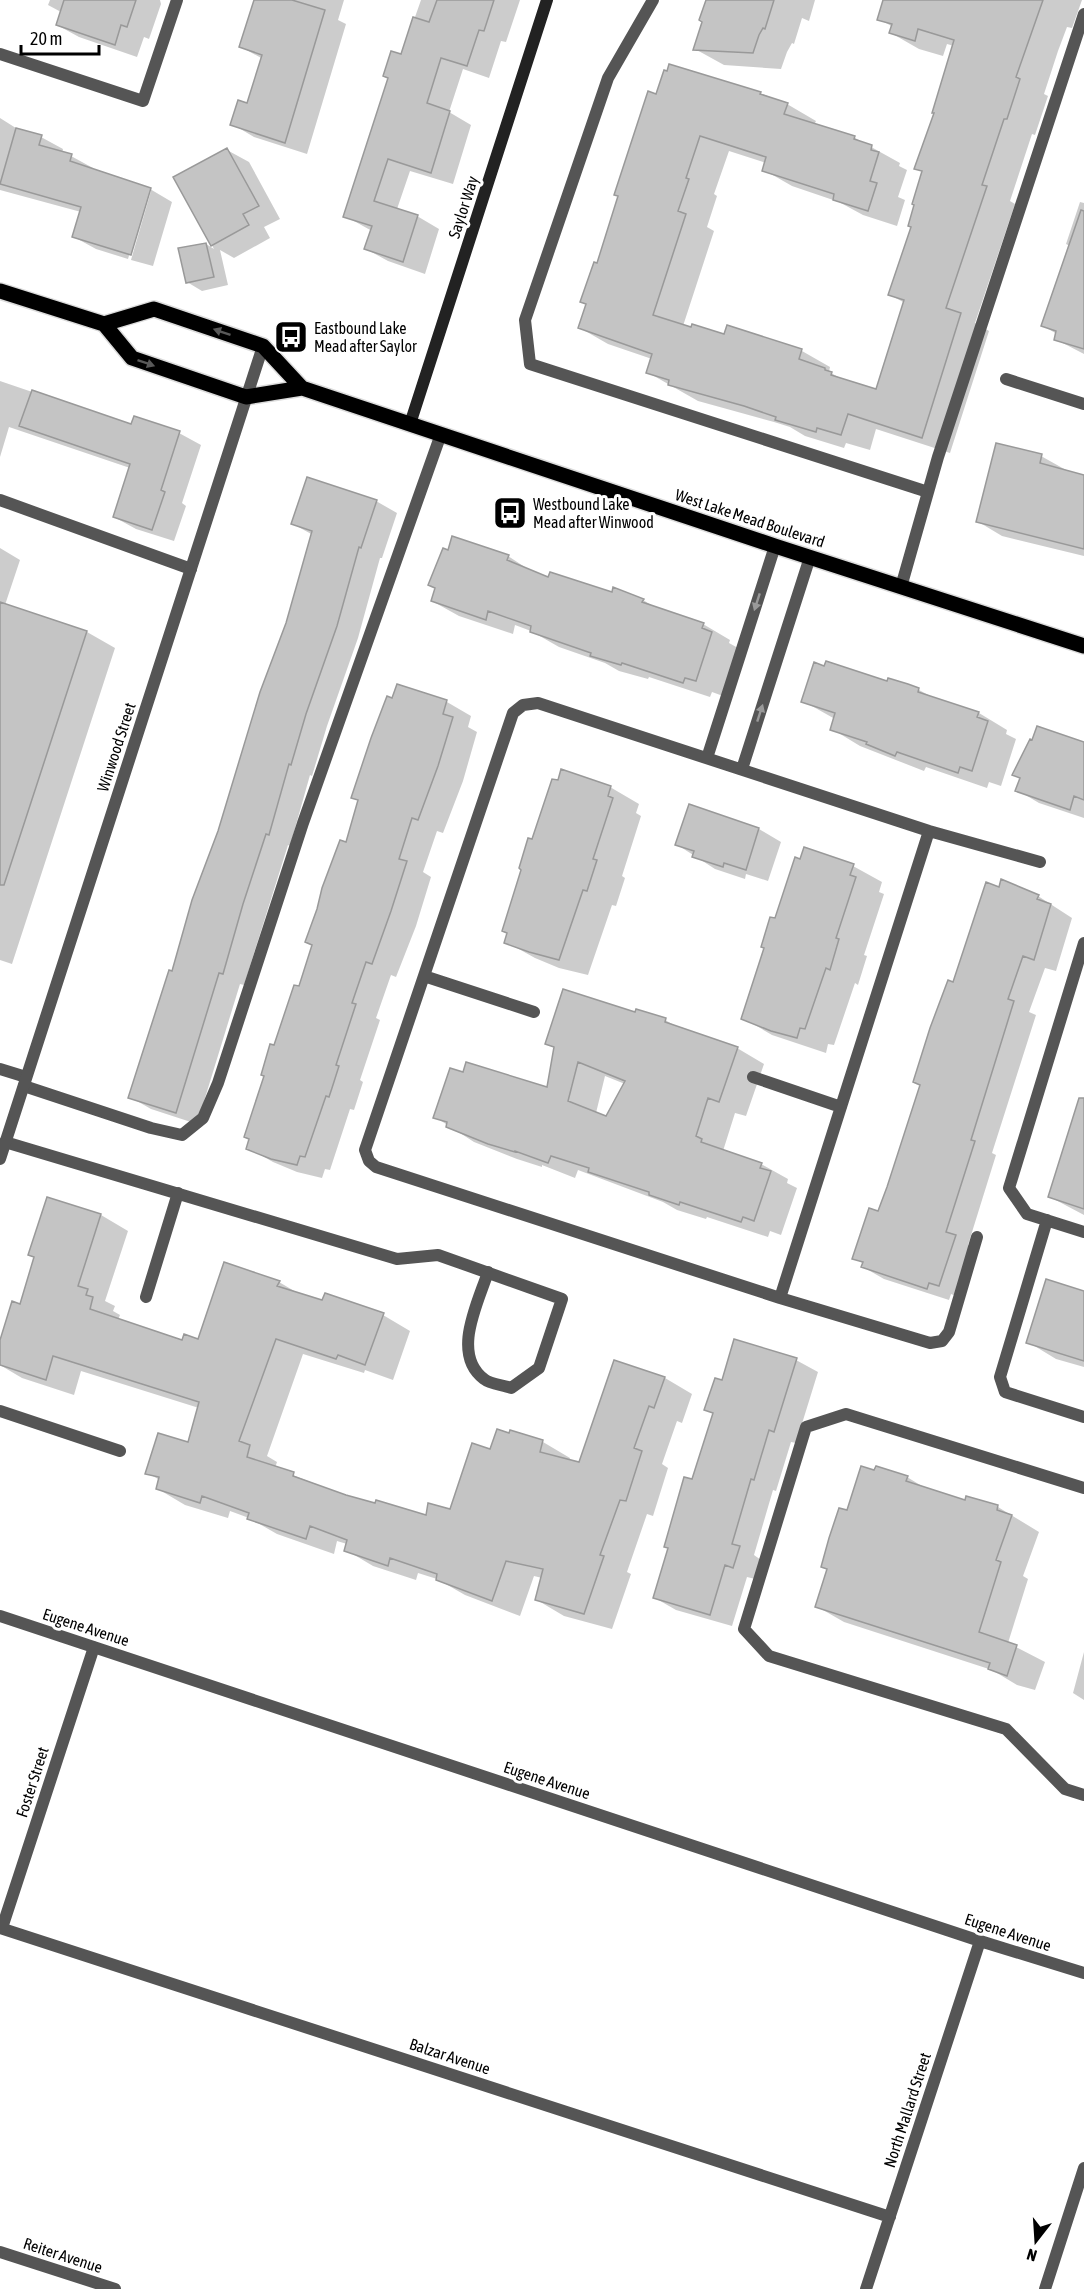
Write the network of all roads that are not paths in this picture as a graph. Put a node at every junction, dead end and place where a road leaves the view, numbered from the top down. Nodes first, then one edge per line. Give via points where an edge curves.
1 (177, 0) edge
2 (548, 0) edge
3 (654, 0) edge
4 (1084, 14) edge
5 (0, 54) edge
6 (0, 291) edge
7 (104, 324) junction
8 (263, 346) junction
9 (1006, 379) dead end
10 (302, 388) junction
11 (246, 397) junction
12 (1084, 404) edge
13 (410, 424) junction
14 (441, 434) junction
15 (928, 492) junction
16 (0, 500) edge
17 (775, 546) junction
18 (810, 557) junction
19 (191, 569) junction
20 (900, 587) junction
21 (1084, 646) edge
22 (707, 758) junction
23 (742, 769) junction
24 (929, 831) junction
25 (1040, 861) dead end
26 (1084, 943) edge
27 (424, 976) junction
28 (534, 1012) dead end
29 (0, 1069) edge
30 (753, 1077) dead end
31 (25, 1082) junction
32 (841, 1107) junction
33 (3, 1141) edge
34 (0, 1159) edge
35 (178, 1193) junction
36 (1047, 1220) junction
37 (1084, 1232) edge
38 (977, 1237) dead end
39 (488, 1272) junction
40 (146, 1298) dead end
41 (780, 1298) junction
42 (0, 1411) edge
43 (1084, 1417) edge
44 (120, 1451) dead end
45 (1084, 1488) edge
46 (0, 1616) edge
47 (94, 1647) junction
48 (1084, 1795) edge
49 (1, 1928) edge
50 (980, 1941) junction
51 (1084, 1973) edge
52 (1084, 2168) edge
53 (890, 2217) junction
54 (0, 2252) edge
55 (115, 2289) edge
56 (866, 2289) edge
57 (1045, 2289) edge

1 - 5 street via 143,102
2 - 13 street, Saylor Way
3 - 15 street via 608,78 525,320 530,364
4 - 15 street
6 - 7 main road
8 -> 7 main road, West Lake Mead Boulevard via 154,309
7 -> 11 main road, West Lake Mead Boulevard via 132,358
8 - 10 main road, West Lake Mead Boulevard
8 - 11 street, Winwood Street
9 - 12 street
10 - 11 main road, West Lake Mead Boulevard
10 - 13 main road, West Lake Mead Boulevard
11 - 19 street, Winwood Street
13 - 14 main road, West Lake Mead Boulevard
14 - 17 main road, West Lake Mead Boulevard
14 - 31 street via 203,1118 182,1135 151,1128
15 - 20 street
16 - 19 street
17 - 18 main road, West Lake Mead Boulevard
17 -> 22 street
18 - 20 main road, West Lake Mead Boulevard
23 -> 18 street
19 - 31 street, Winwood Street
20 - 21 main road, West Lake Mead Boulevard
22 - 23 street
22 - 27 street via 538,703 523,705 513,713
23 - 24 street
24 - 25 street
24 - 32 street
26 - 36 street via 1009,1188 1027,1214
27 - 28 street
27 - 41 street via 365,1150 369,1161 376,1167
29 - 31 street
30 - 32 street
31 - 33 street, Winwood Street
32 - 41 street
33 - 34 street, Winwood Street
33 - 35 street
35 - 39 street via 397,1259 438,1255
35 - 40 street
36 - 37 street
36 - 43 street via 1000,1377 1005,1392
38 - 41 street via 949,1332 942,1341 930,1343
39 - 39 street via 562,1299 538,1368 511,1388 484,1380 470,1362 467,1339
42 - 44 street
45 - 48 street via 846,1414 806,1427 744,1629 769,1656 1006,1730 1065,1789
46 - 47 street, Eugene Avenue
47 - 49 street, Foster Street
47 - 50 street, Eugene Avenue
49 - 53 street, Balzar Avenue
50 - 51 street, Eugene Avenue
50 - 53 street, North Mallard Street
52 - 57 street
53 - 56 street, North Mallard Street
54 - 55 street, Reiter Avenue

